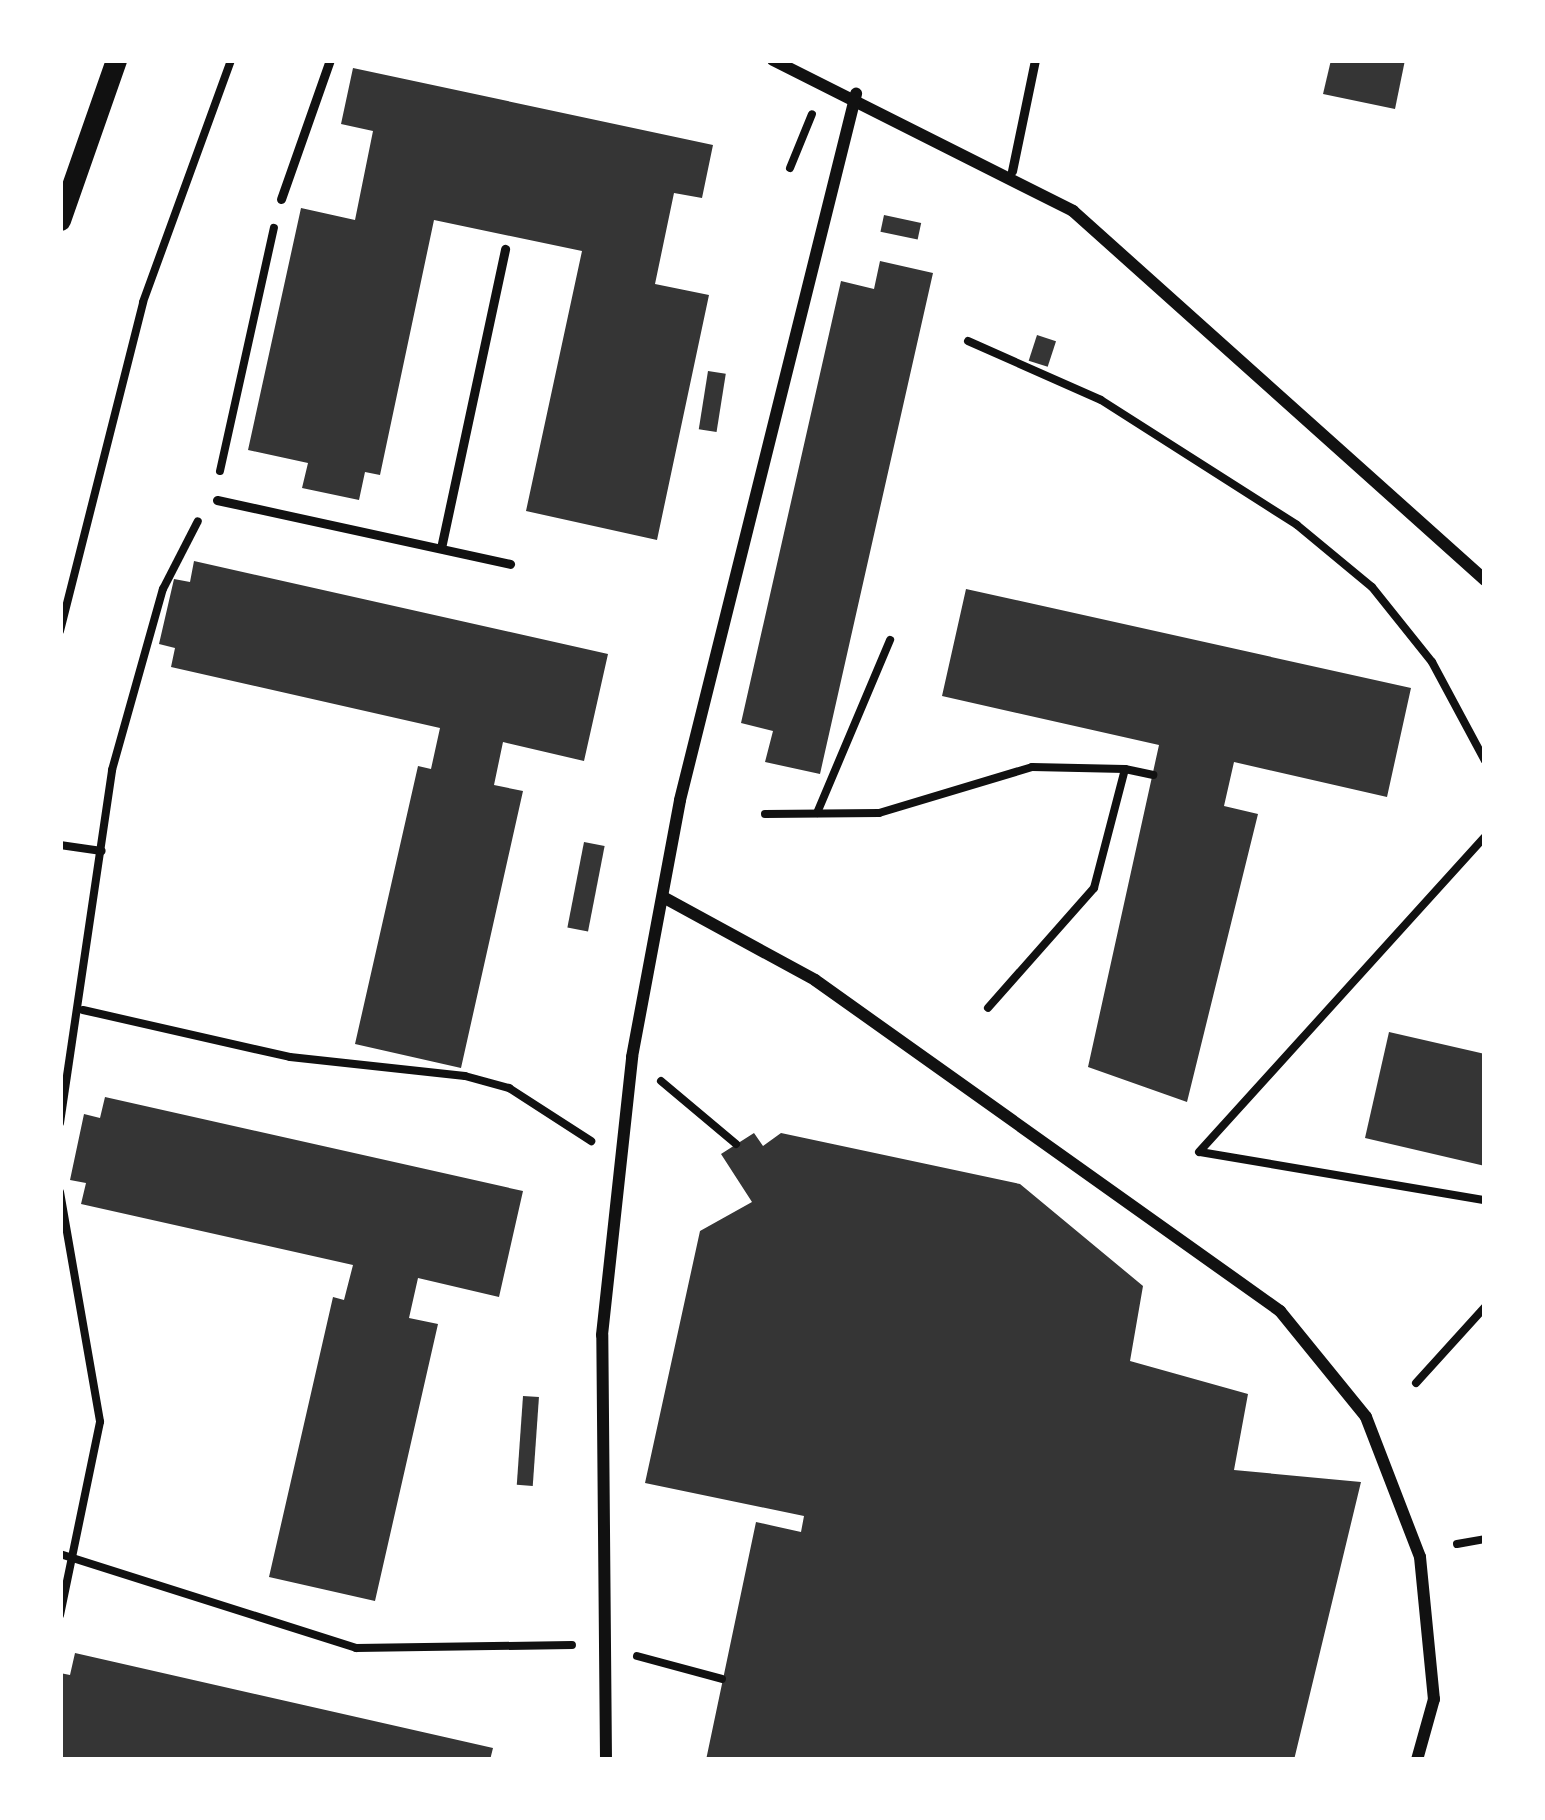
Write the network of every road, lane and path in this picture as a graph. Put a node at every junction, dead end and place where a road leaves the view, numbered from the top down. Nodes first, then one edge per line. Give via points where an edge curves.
1 (116, 60) edge
2 (231, 60) edge
3 (330, 60) edge
4 (772, 60) edge
5 (1035, 60) edge
6 (827, 82) junction
7 (856, 94) junction
8 (790, 168) dead end
9 (1012, 171) junction
10 (281, 199) joint
11 (60, 220) edge
12 (505, 249) dead end
13 (968, 340) dead end
14 (217, 500) junction
15 (441, 548) junction
16 (509, 564) dead end
17 (1485, 580) edge
18 (60, 631) edge
19 (890, 640) dead end
20 (1485, 761) edge
21 (1125, 769) junction
22 (1153, 775) dead end
23 (817, 813) junction
24 (765, 814) dead end
25 (1485, 837) edge
26 (60, 845) edge
27 (102, 851) junction
28 (663, 898) junction
29 (988, 1008) dead end
30 (82, 1010) junction
31 (632, 1057) junction
32 (60, 1123) edge
33 (591, 1141) dead end
34 (736, 1144) dead end
35 (60, 1192) edge
36 (1485, 1200) edge
37 (1485, 1307) edge
38 (1416, 1383) dead end
39 (1485, 1539) edge
40 (1457, 1544) dead end
41 (60, 1555) edge
42 (76, 1557) junction
43 (60, 1615) edge
44 (579, 1646) dead end
45 (627, 1653) dead end
46 (722, 1679) dead end
47 (606, 1760) edge
48 (1417, 1760) edge

1 - 11 street
2 - 18 path via 143,302
3 - 10 lane
4 - 6 street
5 - 9 lane
6 - 7 street
6 - 8 path
7 - 9 street
7 - 28 street via 814,229
9 - 17 street via 1172,290
10 - 14 path
12 - 15 lane
13 - 20 path via 1101,400 1312,537 1372,587 1432,662
14 - 15 lane
14 - 27 path via 164,589
15 - 16 lane
19 - 23 path
21 - 22 path
21 - 23 path via 1032,767 879,813
21 - 29 path via 1094,888
23 - 24 path
25 - 36 path via 1199,1152
26 - 27 path
27 - 30 path
28 - 31 street
28 - 48 street via 815,980 1280,1311 1366,1417 1420,1557 1434,1699
30 - 32 path
30 - 33 path via 290,1057 465,1076 509,1088
31 - 34 path
31 - 47 street via 602,1335
35 - 42 path via 100,1422
37 - 38 path
39 - 40 path
41 - 42 path
42 - 43 path
42 - 44 path via 356,1648
45 - 46 path

